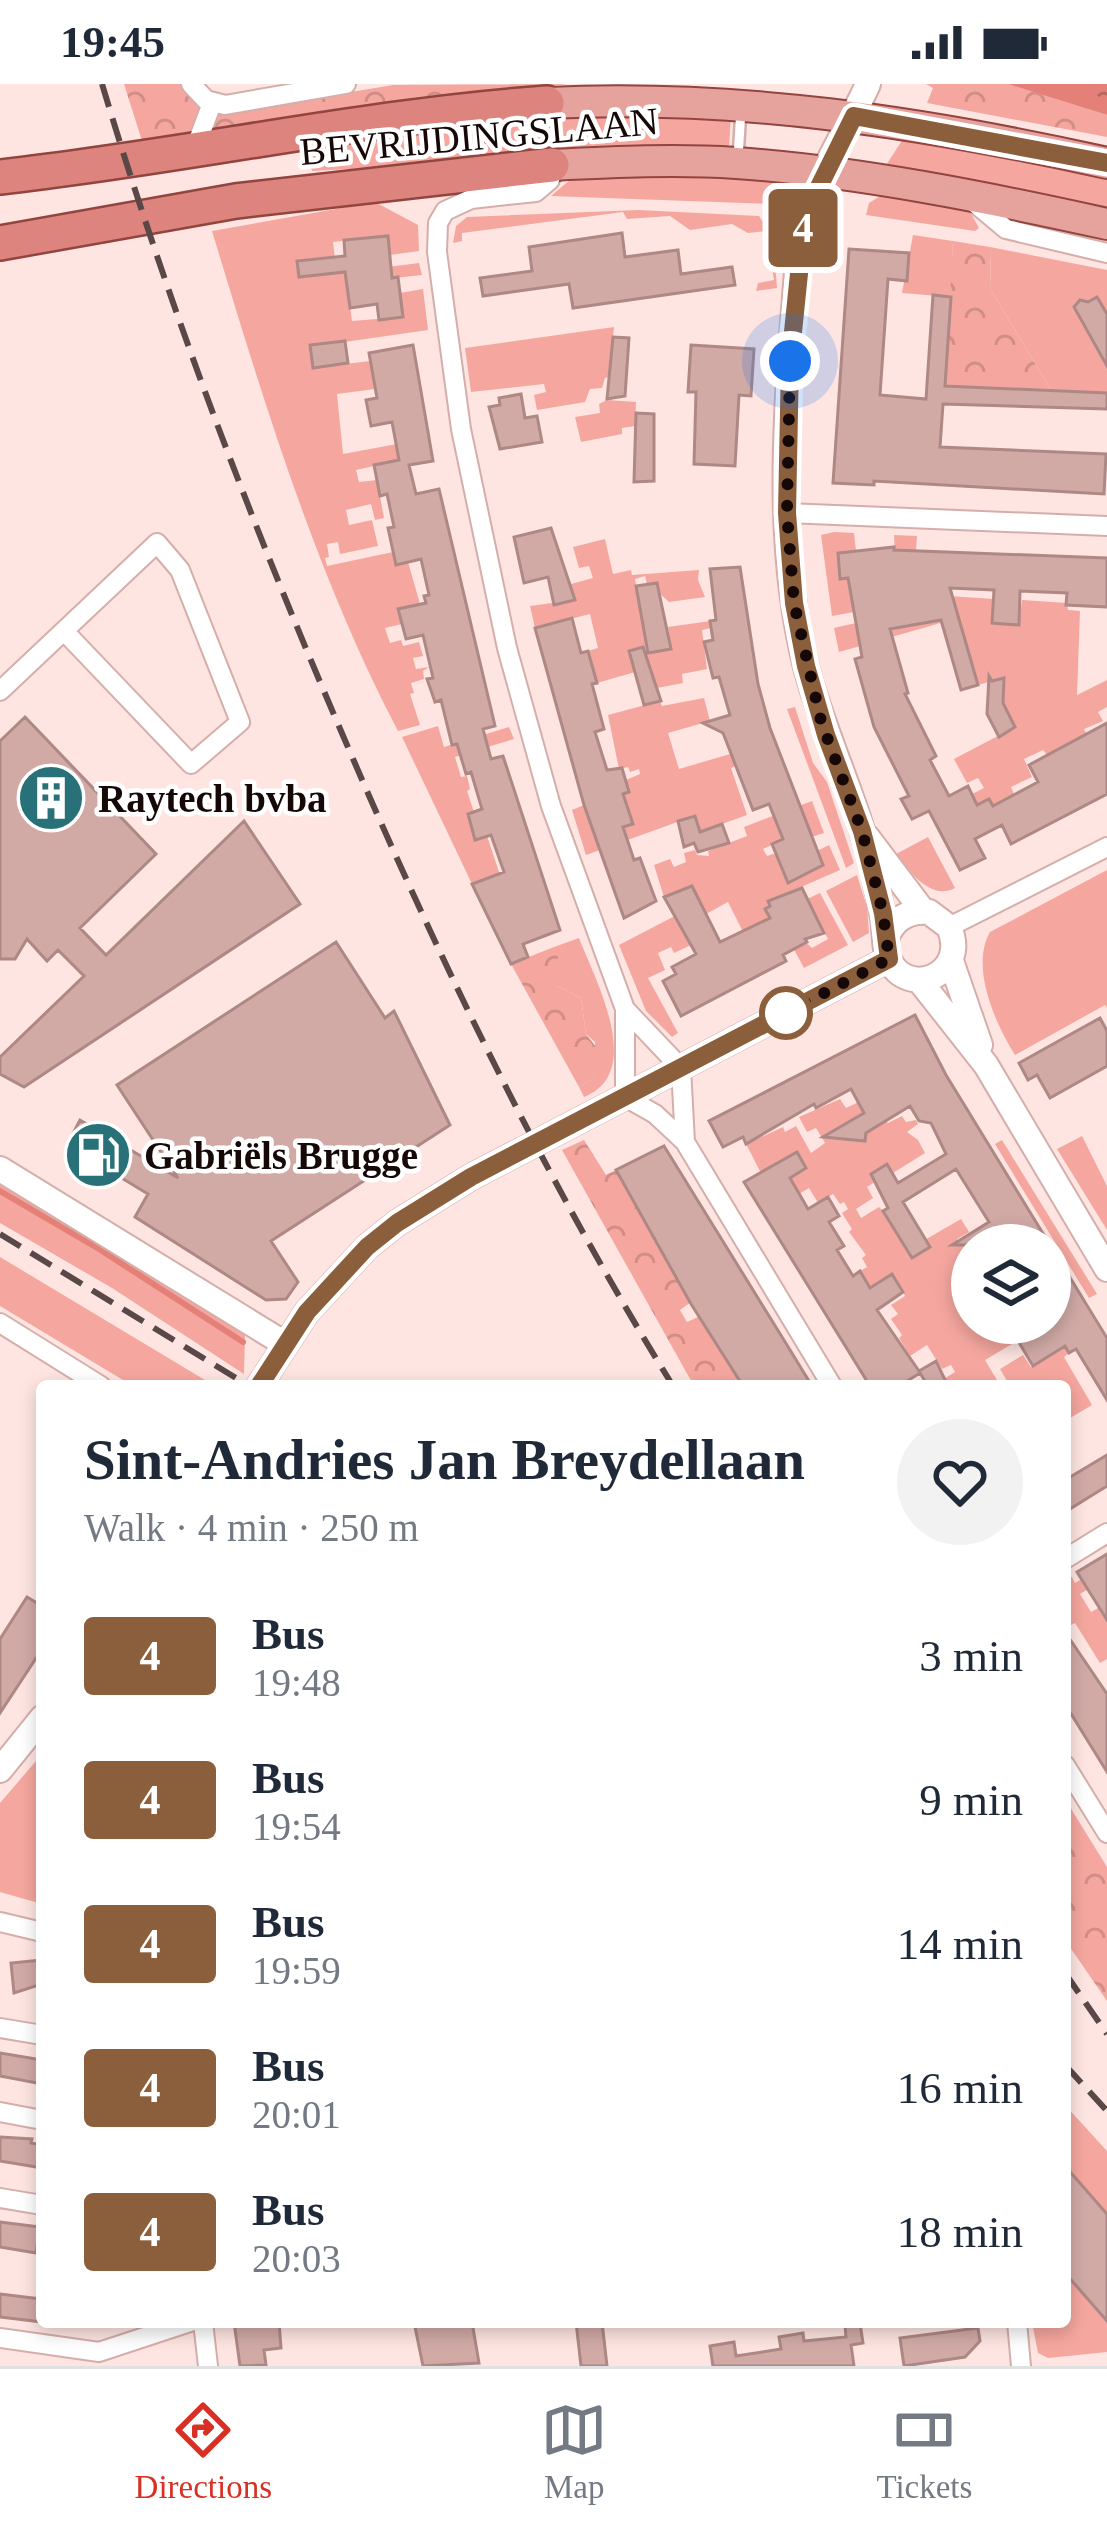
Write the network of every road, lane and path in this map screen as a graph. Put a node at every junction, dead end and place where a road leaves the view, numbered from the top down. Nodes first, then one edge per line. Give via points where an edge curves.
1 (191, 84) edge
2 (346, 84) edge
3 (868, 84) edge
4 (758, 95) edge
5 (212, 103) junction
6 (547, 103) joint
7 (854, 116) junction
8 (190, 159) junction
9 (738, 163) junction
10 (1107, 163) edge
11 (552, 165) junction
12 (0, 173) edge
13 (826, 174) junction
14 (388, 180) junction
15 (966, 196) junction
16 (0, 201) edge
17 (1107, 224) edge
18 (0, 243) edge
19 (1107, 253) edge
20 (0, 260) edge
21 (787, 513) junction
22 (1107, 526) edge
23 (64, 631) junction
24 (0, 691) edge
25 (862, 831) junction
26 (1107, 847) edge
27 (923, 911) junction
28 (949, 927) junction
29 (888, 949) junction
30 (951, 961) junction
31 (919, 980) junction
32 (626, 1009) junction
33 (986, 1065) junction
34 (681, 1068) junction
35 (625, 1096) junction
36 (685, 1142) junction
37 (0, 1169) edge
38 (1107, 1269) edge
39 (0, 1323) edge
40 (286, 1345) junction
41 (91, 1380) edge
42 (263, 1380) edge
43 (828, 1380) edge
44 (1107, 1533) edge
45 (1071, 1555) edge
46 (36, 1725) edge
47 (0, 1770) edge
48 (1071, 1775) edge
49 (1107, 1833) edge
50 (0, 1922) edge
51 (36, 1931) edge
52 (0, 2028) edge
53 (36, 2034) edge
54 (0, 2112) edge
55 (36, 2119) edge
56 (0, 2198) edge
57 (36, 2204) edge
58 (172, 2328) edge
59 (204, 2328) edge
60 (1018, 2328) edge
61 (0, 2338) edge
62 (208, 2366) edge
63 (1021, 2366) edge

1 - 5 street
2 - 5 street
3 - 7 street
4 - 6 main road
4 - 7 main road
4 - 9 lane
5 - 8 street
6 - 8 highway via 317,128
7 - 10 main road
7 - 13 street
8 - 12 highway
8 - 16 highway
9 - 11 main road, BEVRIJDINGSLAAN
9 - 13 main road, BEVRIJDINGSLAAN
11 - 14 highway, BEVRIJDINGSLAAN
11 - 32 street via 544,187 446,211 438,223 438,274 484,545 530,734
13 - 15 main road, BEVRIJDINGSLAAN
13 - 21 street via 808,210 797,279
14 - 18 highway, BEVRIJDINGSLAAN
14 - 20 highway
15 - 17 main road, BEVRIJDINGSLAAN
15 - 19 street, BEVRIJDINGSLAAN via 1006,229
21 - 22 street
21 - 25 street via 806,666
23 - 23 street via 157,544 180,570 240,722 191,764
23 - 24 street
25 - 27 street
25 - 29 street
26 - 28 street
27 - 28 street
27 - 29 street via 899,919
28 - 30 street
29 - 31 street via 900,973
29 - 34 street
30 - 31 street
30 - 33 street
31 - 33 street
32 - 34 street
32 - 35 street
33 - 38 street
34 - 35 street
34 - 36 street
35 - 36 street
35 - 40 street via 397,1223 338,1276
36 - 43 street
37 - 40 street
39 - 41 street
40 - 42 street
44 - 45 street
46 - 47 street
48 - 49 street
50 - 51 street
52 - 53 street
54 - 55 street
56 - 57 street
58 - 61 street via 99,2352
59 - 62 street
60 - 63 street

